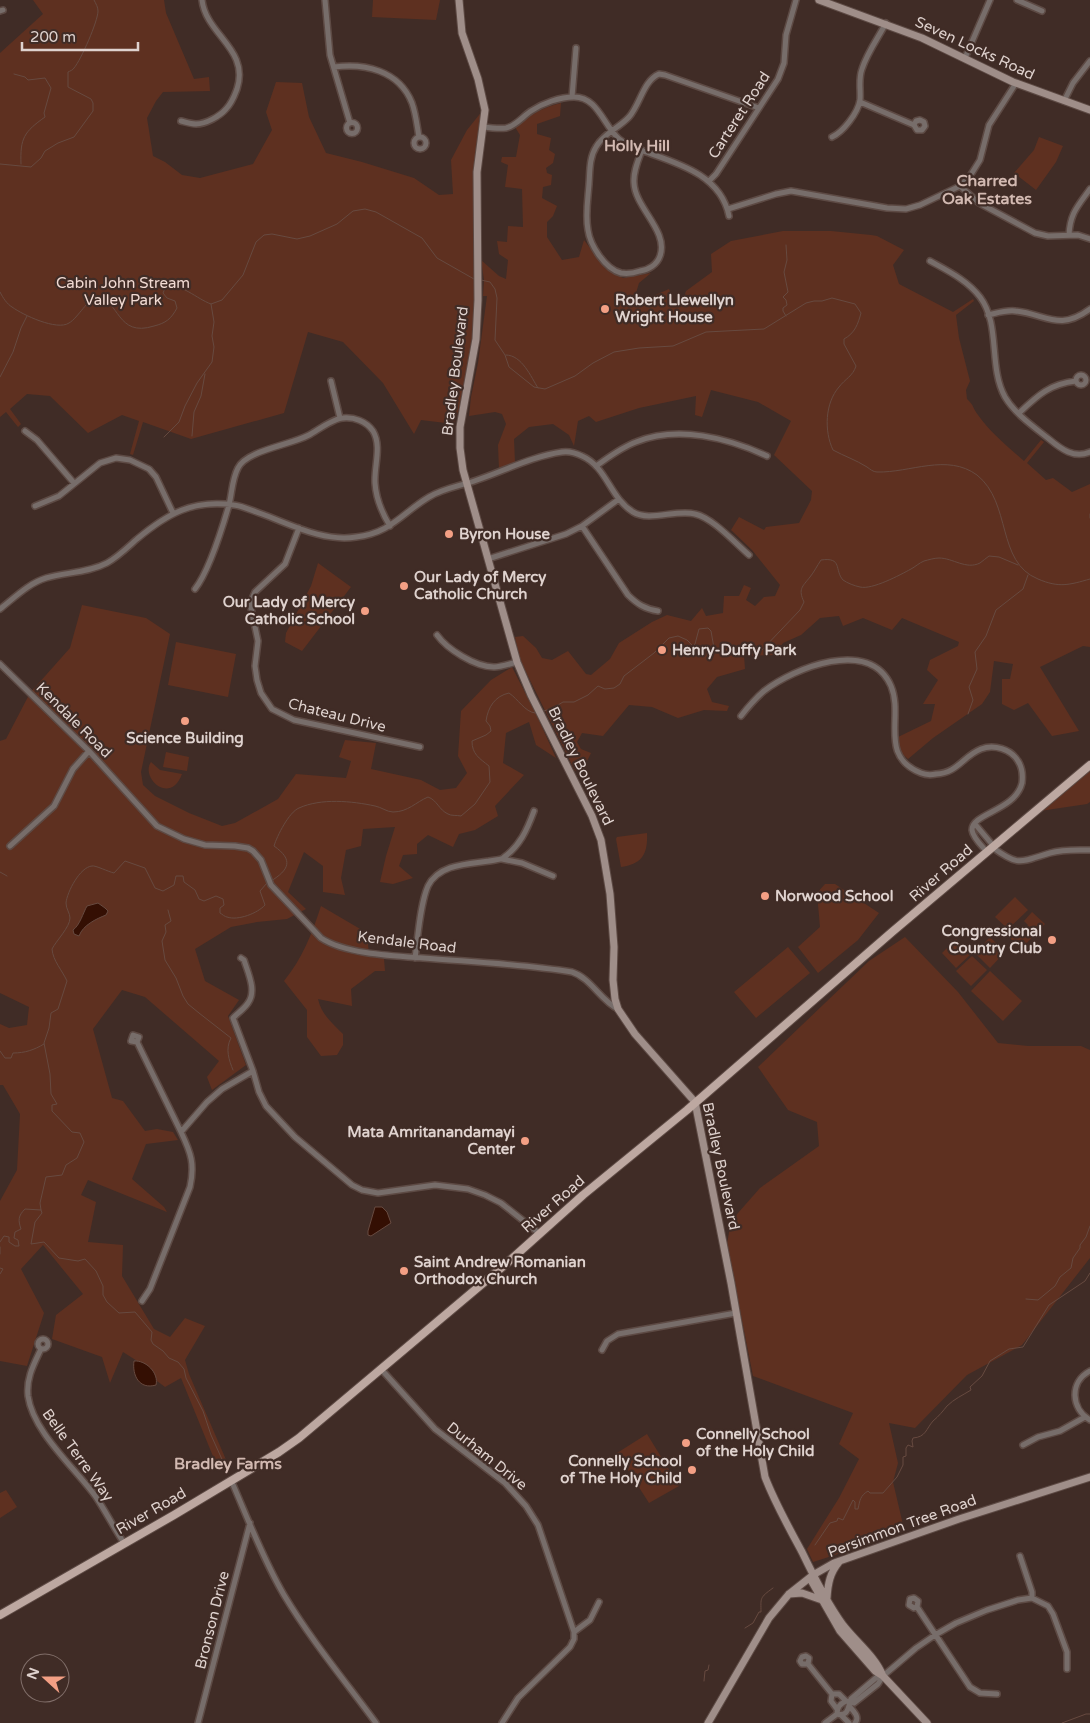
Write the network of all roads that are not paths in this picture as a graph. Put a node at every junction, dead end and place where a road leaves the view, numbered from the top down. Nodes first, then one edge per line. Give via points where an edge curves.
1 (202, 0) edge
2 (325, 0) edge
3 (459, 0) edge
4 (796, 0) edge
5 (820, 0) edge
6 (990, 0) edge
7 (1017, 0) edge
8 (1042, 11) dead end
9 (886, 23) junction
10 (576, 48) dead end
11 (965, 58) junction
12 (1090, 61) edge
13 (334, 67) junction
14 (1016, 83) junction
15 (572, 97) junction
16 (1064, 101) junction
17 (860, 102) junction
18 (759, 108) junction
19 (1090, 110) edge
20 (181, 121) dead end
21 (350, 123) dead end
22 (914, 125) dead end
23 (484, 127) junction
24 (612, 132) junction
25 (419, 137) dead end
26 (832, 137) dead end
27 (642, 150) junction
28 (709, 181) junction
29 (960, 186) junction
30 (1090, 189) edge
31 (728, 209) junction
32 (729, 216) dead end
33 (1069, 235) junction
34 (1090, 239) edge
35 (930, 261) dead end
36 (1090, 309) edge
37 (988, 315) junction
38 (331, 381) dead end
39 (1076, 381) dead end
40 (1019, 413) junction
41 (340, 418) junction
42 (26, 431) dead end
43 (1090, 452) edge
44 (767, 456) dead end
45 (596, 466) junction
46 (74, 483) junction
47 (466, 483) junction
48 (619, 499) junction
49 (229, 504) junction
50 (35, 506) dead end
51 (173, 512) junction
52 (390, 526) junction
53 (582, 526) junction
54 (299, 528) junction
55 (749, 555) dead end
56 (488, 559) junction
57 (195, 590) dead end
58 (0, 609) edge
59 (658, 610) dead end
60 (437, 635) dead end
61 (516, 662) junction
62 (0, 664) edge
63 (741, 716) dead end
64 (420, 746) dead end
65 (89, 751) junction
66 (1090, 765) edge
67 (534, 811) dead end
68 (975, 824) junction
69 (10, 846) dead end
70 (989, 850) junction
71 (1090, 850) edge
72 (502, 859) junction
73 (553, 876) dead end
74 (241, 958) dead end
75 (415, 958) junction
76 (618, 1009) junction
77 (137, 1042) dead end
78 (253, 1070) junction
79 (696, 1102) junction
80 (181, 1132) junction
81 (540, 1234) junction
82 (142, 1301) dead end
83 (736, 1313) junction
84 (41, 1349) dead end
85 (602, 1350) dead end
86 (381, 1369) junction
87 (1090, 1371) edge
88 (1088, 1419) edge
89 (1023, 1445) dead end
90 (1090, 1477) edge
91 (231, 1480) junction
92 (250, 1523) junction
93 (124, 1543) junction
94 (1020, 1556) dead end
95 (840, 1561) junction
96 (813, 1575) junction
97 (789, 1594) junction
98 (1032, 1598) junction
99 (824, 1599) junction
100 (599, 1602) dead end
101 (917, 1606) dead end
102 (0, 1616) edge
103 (574, 1632) junction
104 (935, 1635) junction
105 (808, 1664) dead end
106 (1067, 1669) dead end
107 (883, 1676) junction
108 (832, 1694) junction
109 (997, 1694) dead end
110 (849, 1704) junction
111 (838, 1712) junction
112 (198, 1723) edge
113 (376, 1723) edge
114 (502, 1723) edge
115 (708, 1723) edge
116 (825, 1723) edge
117 (849, 1723) edge
118 (855, 1723) edge
119 (927, 1723) edge

1 - 20 street via 210,24 235,56 239,83 234,99 213,119 198,124
2 - 13 street
3 - 23 main road, Bradley Boulevard via 462,33 483,99
4 - 18 street, Carteret Road via 786,35 782,70
5 - 9 main road, Seven Locks Road
6 - 11 street
7 - 8 street
9 - 11 main road, Seven Locks Road
9 - 17 street via 862,67
10 - 15 street
11 - 14 main road, Seven Locks Road
12 - 16 street
13 - 21 street
13 - 25 street via 366,66 391,77 411,102
14 - 16 main road, Seven Locks Road
14 - 29 street via 989,125 977,167
15 - 23 street via 540,106 508,127
15 - 24 street via 585,98 593,104
16 - 19 main road, Seven Locks Road
17 - 22 street
17 - 26 street via 844,128
18 - 24 street via 659,74 650,80 631,116
18 - 28 street, Carteret Road
23 - 47 main road, Bradley Boulevard via 477,172 478,300 473,358 460,427
24 - 27 street via 627,145
24 - 27 street via 597,145 592,155 587,229 591,242 605,262 622,273 651,267 658,260 662,247 659,235 636,193 634,172
27 - 28 street via 689,168
28 - 31 street
29 - 31 street via 906,209 791,191
29 - 33 street via 979,203 1035,233
30 - 33 street via 1069,221
31 - 32 street
33 - 34 street
35 - 37 street via 968,284
36 - 37 street via 1078,317 1056,322 1015,311
37 - 40 street via 1000,384 1010,404
38 - 41 street
39 - 40 street via 1047,389
40 - 43 street via 1064,451
41 - 49 street via 301,439 243,461 236,473
41 - 52 street via 365,423 378,442 375,485 378,501
42 - 46 street via 38,440
44 - 45 street via 718,439 667,434 634,442
45 - 47 street via 582,456 563,452
45 - 48 street
46 - 50 street via 60,496
46 - 51 street via 109,459 130,460 149,469 156,477
47 - 52 street via 431,496
47 - 56 main road, Bradley Boulevard
48 - 53 street
48 - 55 street via 640,515 684,512 699,515
49 - 51 street via 204,504
49 - 54 street
49 - 57 street via 204,578
51 - 58 street via 107,563 90,570 44,579
52 - 54 street via 347,538 320,536
53 - 56 street via 556,538
53 - 59 street via 628,595 648,610
54 - 64 street, Chateau Drive via 285,564 255,592 252,601 258,641 255,666 262,693 272,709 294,720
56 - 61 main road, Bradley Boulevard
60 - 61 street via 452,650 483,666
61 - 76 main road, Bradley Boulevard via 601,840 610,894 613,980
62 - 65 street, Kendale Road
63 - 68 street via 765,691 794,673 830,662 863,661 879,671 891,687 896,711 895,745 900,756 912,768 929,775 940,774 956,768 982,748 1006,750 1017,758 1023,778 1015,797 982,816
65 - 69 street via 73,770 54,806
65 - 75 street, Kendale Road via 157,826 205,845 235,846 253,851 261,860 270,883 321,938 329,943 382,955
66 - 70 main road, River Road
67 - 72 street via 522,840
68 - 70 street via 991,843
68 - 70 street via 972,832
70 - 71 street via 1021,862 1051,852
70 - 79 main road, River Road
72 - 73 street via 522,863
72 - 75 street via 451,867 435,876 424,896
74 - 78 street via 252,993 248,1004 233,1018
75 - 76 street, Kendale Road via 572,972
76 - 79 main road, Bradley Boulevard via 635,1034
77 - 80 street
78 - 80 street via 222,1089
78 - 81 street via 266,1106 295,1137 352,1185 378,1193 435,1185 468,1189 501,1203
79 - 81 main road, River Road
79 - 83 main road, Bradley Boulevard
80 - 82 street via 192,1156 190,1187 150,1289
81 - 86 main road, River Road
83 - 85 street via 618,1334 607,1341
83 - 96 main road, Bradley Boulevard via 765,1477 771,1495
84 - 93 street, Belle Terre Way via 30,1372 31,1410 41,1428 95,1497
86 - 91 main road, River Road via 299,1438
86 - 103 street, Durham Drive via 435,1429 505,1483 526,1506 538,1526
87 - 88 street via 1081,1377 1075,1390 1075,1402
88 - 89 street
90 - 95 main road, Persimmon Tree Road
91 - 92 street
91 - 93 main road, River Road
92 - 112 street, Bronson Drive
92 - 113 street via 270,1570 296,1614
93 - 102 main road, River Road
94 - 98 street
95 - 96 main road, Persimmon Tree Road
95 - 99 main road via 833,1570
96 - 97 main road, Persimmon Tree Road
96 - 99 main road, Bradley Boulevard via 812,1582
97 - 99 main road via 802,1593
97 - 115 main road, Persimmon Tree Road via 769,1618
98 - 104 street via 986,1610
98 - 106 street via 1045,1604 1053,1614 1067,1652
99 - 107 main road, Bradley Boulevard
100 - 103 street via 590,1620
101 - 104 street
103 - 114 street via 570,1647 518,1698
104 - 107 street
104 - 109 street via 970,1687 980,1693
105 - 108 street
107 - 110 street via 877,1677
107 - 119 main road, Bradley Boulevard
108 - 110 street via 839,1694
108 - 111 street via 831,1701
110 - 111 street via 847,1712
110 - 111 street via 840,1704
110 - 118 street via 857,1716
111 - 116 street
111 - 117 street

